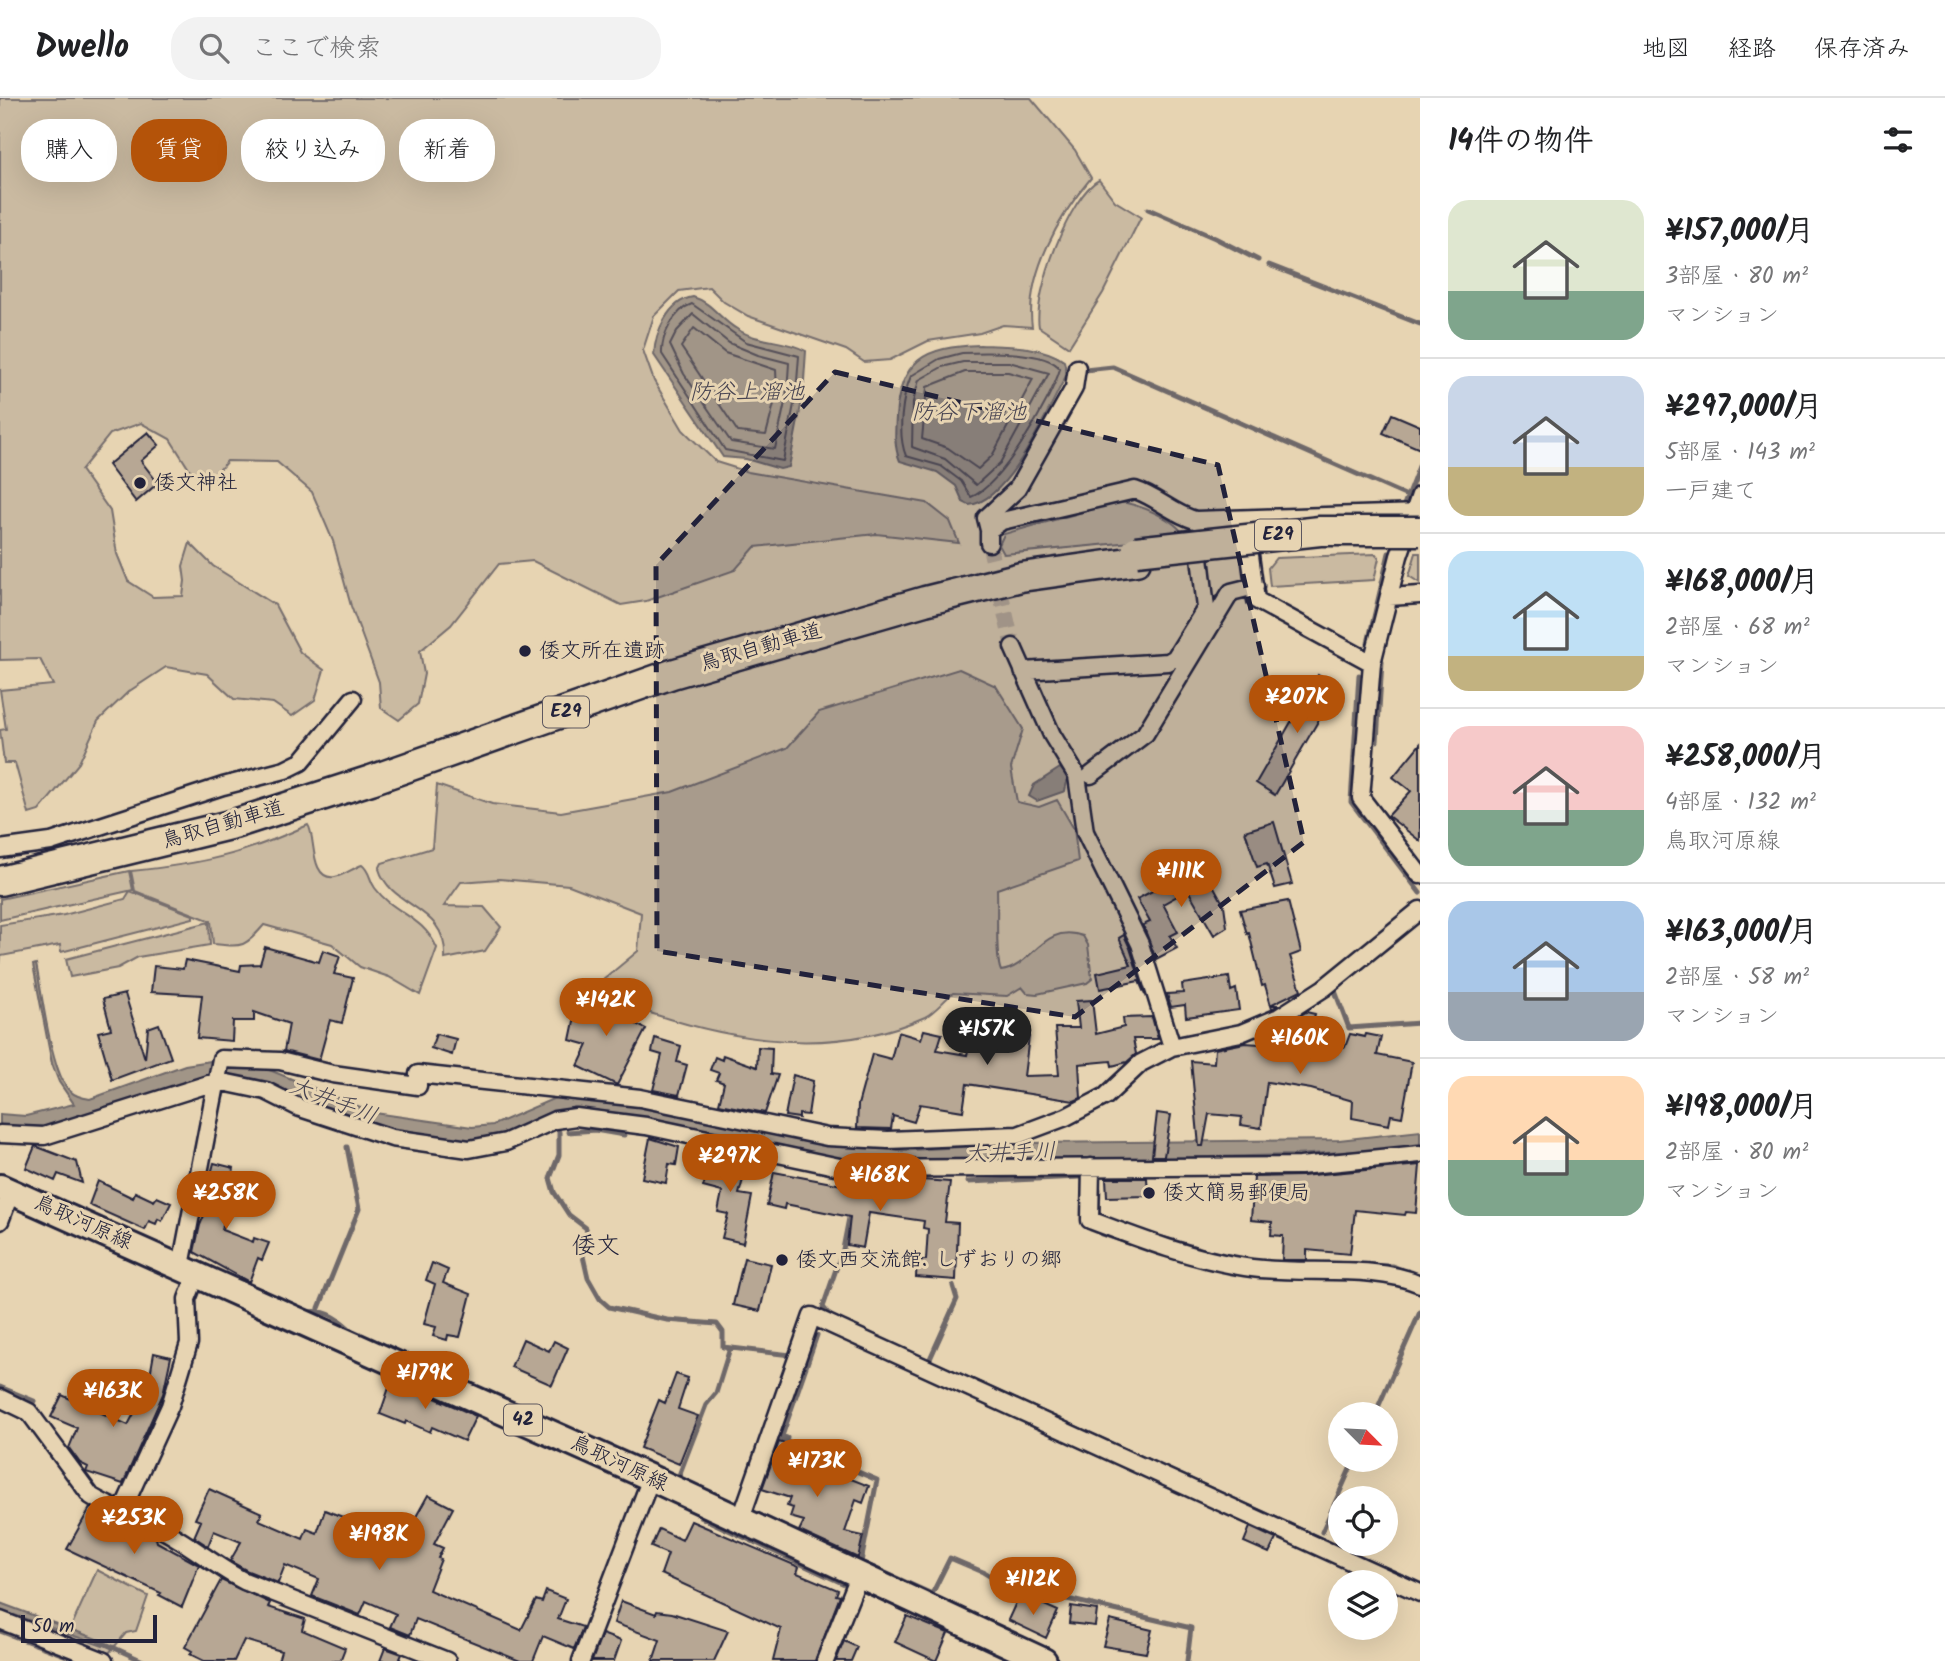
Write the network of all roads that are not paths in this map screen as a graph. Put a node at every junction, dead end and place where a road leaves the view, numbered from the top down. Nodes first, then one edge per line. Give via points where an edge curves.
1 (1077, 368) dead end
2 (1420, 495) edge
3 (1245, 517) junction
4 (1418, 519) edge
5 (1195, 520) junction
6 (1420, 541) edge
7 (1136, 556) junction
8 (1255, 586) junction
9 (1420, 595) edge
10 (1389, 597) junction
11 (1013, 647) tunnel mouth
12 (1372, 663) junction
13 (1023, 671) junction
14 (354, 699) dead end
15 (1091, 775) dead end
16 (0, 849) edge
17 (0, 868) edge
18 (1420, 875) edge
19 (0, 881) edge
20 (1420, 910) edge
21 (1172, 1047) junction
22 (218, 1081) junction
23 (0, 1134) edge
24 (1420, 1154) edge
25 (1091, 1167) junction
26 (6, 1189) edge
27 (0, 1221) edge
28 (189, 1270) junction
29 (1420, 1284) edge
30 (0, 1398) edge
31 (651, 1478) junction
32 (122, 1511) junction
33 (740, 1521) junction
34 (859, 1576) junction
35 (1420, 1593) edge
36 (0, 1620) edge
37 (104, 1661) edge
38 (447, 1661) edge
39 (581, 1661) edge
40 (825, 1661) edge
41 (1044, 1661) edge

1 - 5 street via 1074,387 1017,489 986,518 989,536 1002,521 1135,490
2 - 4 street
3 - 4 street
3 - 5 street
3 - 8 street
4 - 7 highway, 鳥取自動車道 / E29, bridge
4 - 10 street
5 - 13 street via 1206,608 1175,658
6 - 7 highway, 鳥取自動車道 / E29 via 1308,543
7 - 17 highway, 鳥取自動車道 / E29 via 1018,565 806,618 232,810
7 - 19 highway, 鳥取自動車道 / E29 via 912,604 672,674 234,824
8 - 12 street via 1256,600
8 - 15 street via 1231,592 1145,734
9 - 10 street
10 - 12 street
11 - 13 street
12 - 18 street via 1362,798
13 - 21 street via 1077,776 1085,832 1140,944
14 - 16 street via 301,762 285,770 51,842
20 - 21 street via 1324,988 1279,1017 1241,1033
21 - 22 street via 1141,1063 1106,1096 1018,1135 888,1140 827,1137 640,1098 418,1074 418,1086 280,1061 221,1059
22 - 23 street via 44,1136
22 - 25 street via 266,1091 351,1126 425,1145 469,1149 506,1142 555,1120 576,1117 646,1126 849,1169
22 - 28 street
24 - 25 street via 1300,1166
25 - 29 street via 1090,1220 1136,1237 1244,1267 1397,1274
26 - 27 street
26 - 28 main road, 鳥取河原線 / 42
28 - 31 main road, 鳥取河原線 / 42
28 - 32 street via 189,1343 170,1406
30 - 32 street via 29,1412 91,1496
31 - 33 main road, 鳥取河原線 / 42
31 - 39 street
32 - 38 street via 244,1581
33 - 34 main road, 鳥取河原線 / 42
33 - 35 street via 812,1316
34 - 40 street
34 - 41 main road, 鳥取河原線 / 42
36 - 37 street

